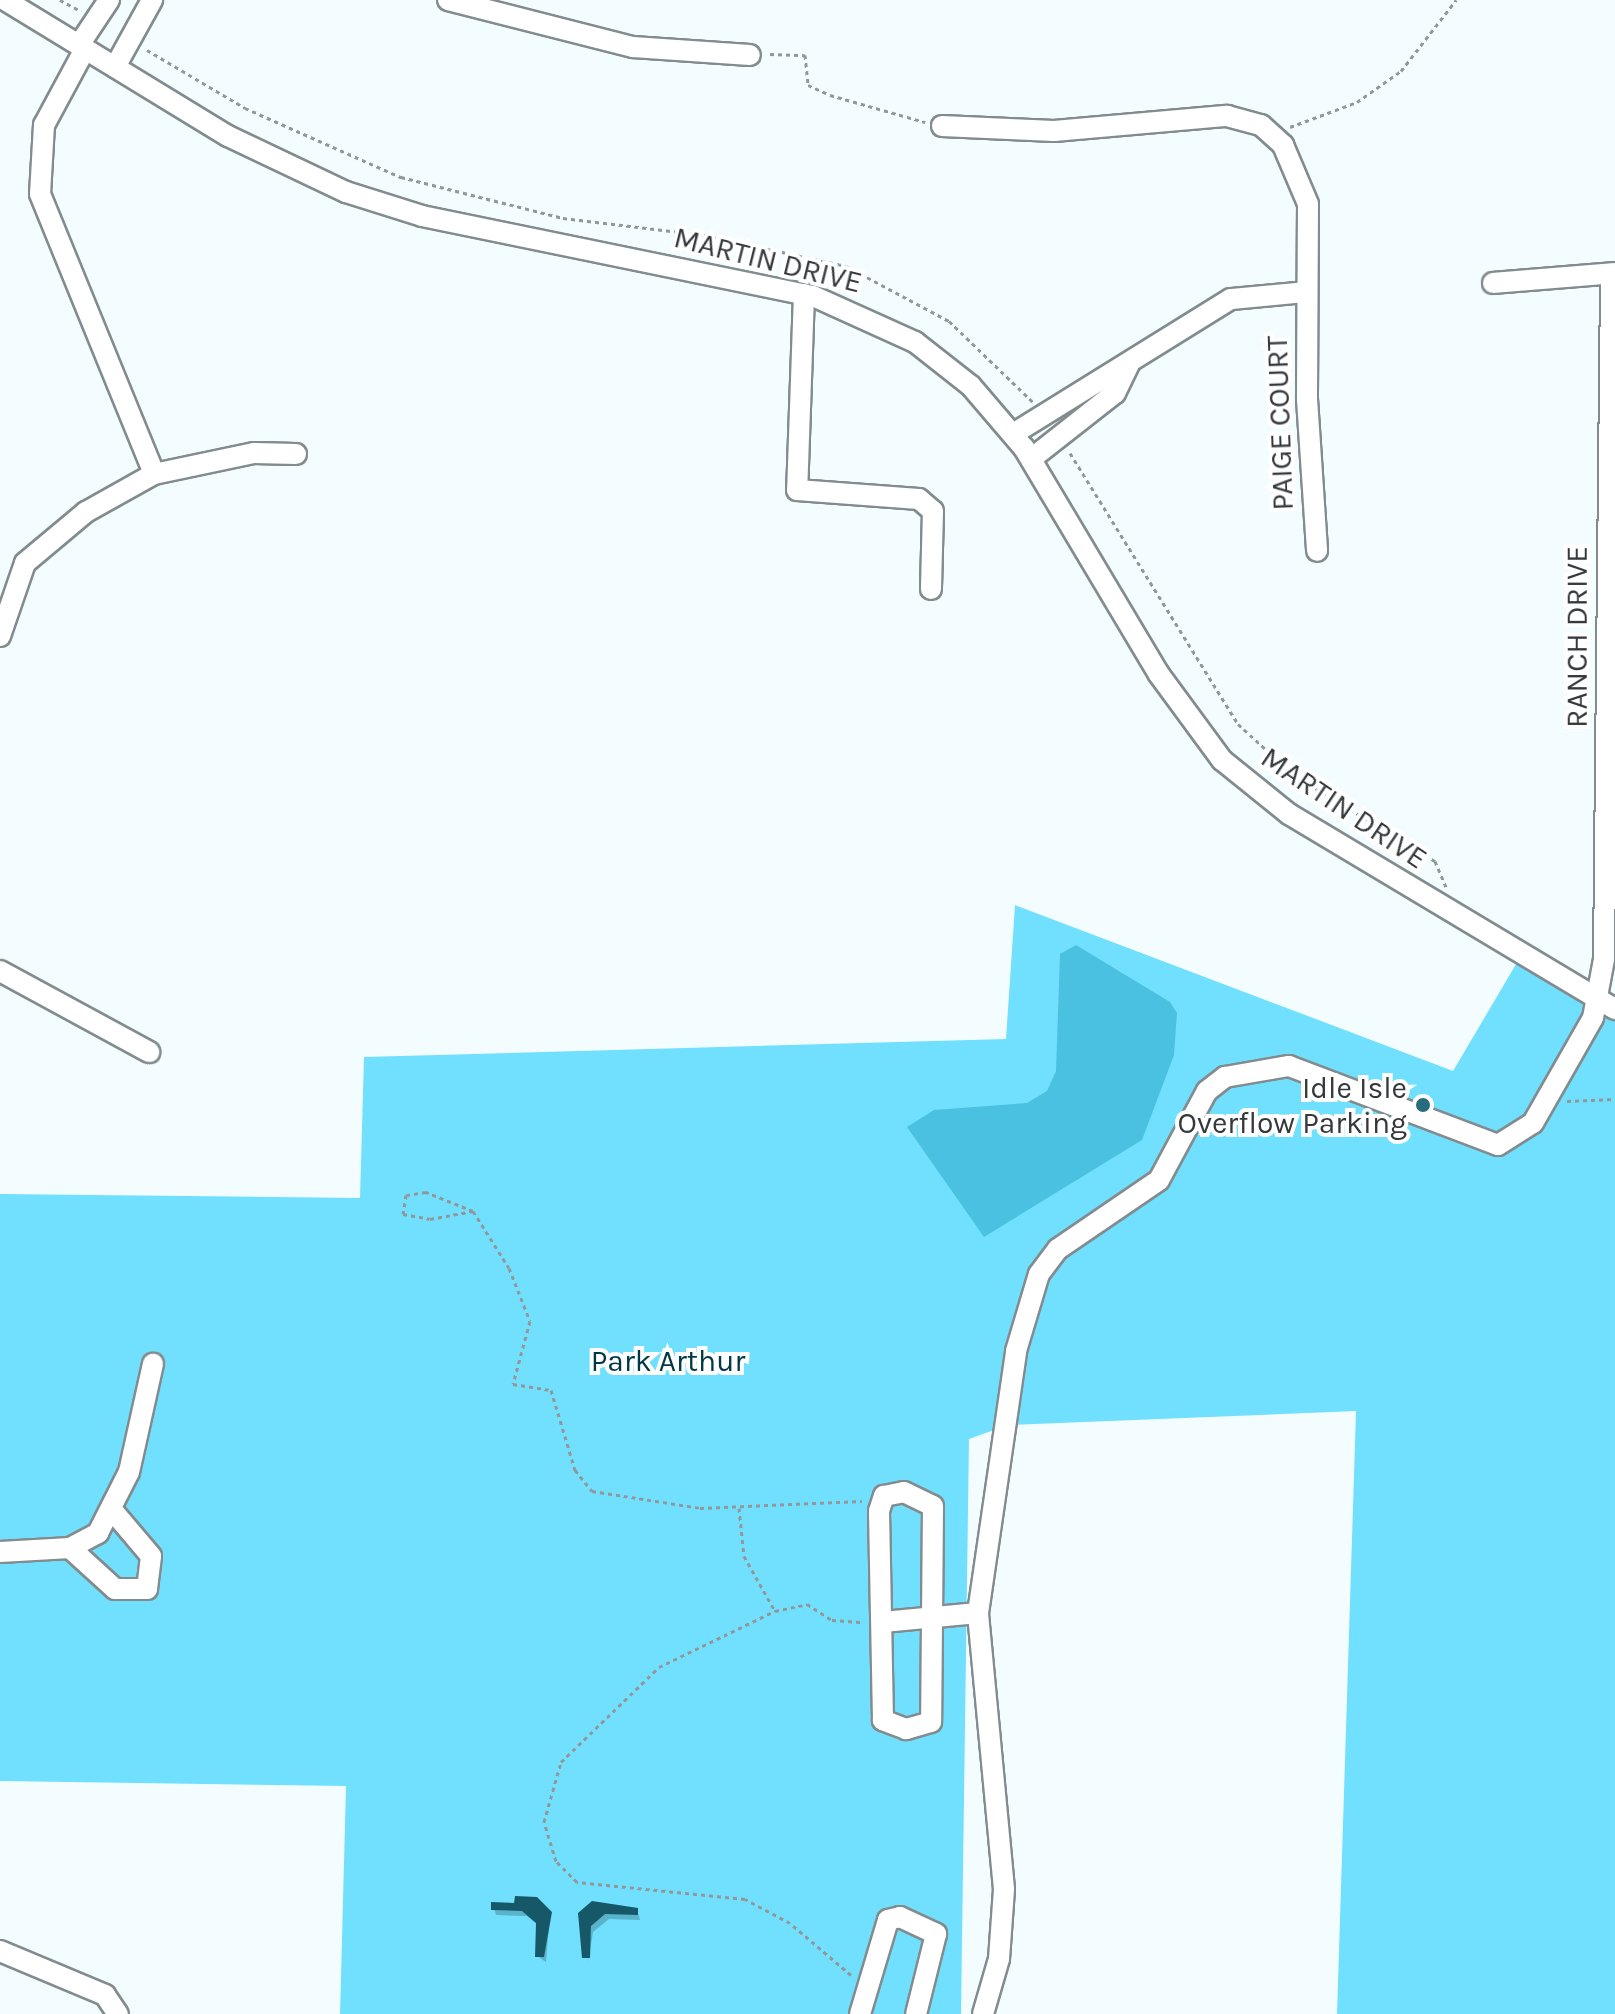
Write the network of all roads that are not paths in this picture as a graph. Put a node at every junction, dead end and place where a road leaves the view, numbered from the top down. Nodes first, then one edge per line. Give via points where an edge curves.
1 (5, 0) edge
2 (109, 0) edge
3 (152, 0) edge
4 (448, 0) edge
5 (82, 47) junction
6 (750, 55) road end
7 (115, 67) junction
8 (942, 126) road end
9 (1613, 274) edge
10 (1493, 283) dead end
11 (1306, 292) junction
12 (804, 294) junction
13 (1130, 362) junction
14 (1013, 434) junction
15 (296, 454) dead end
16 (1031, 459) junction
17 (154, 474) junction
18 (1317, 551) dead end
19 (931, 589) dead end
20 (0, 636) edge
21 (0, 971) edge
22 (1607, 1004) edge
23 (149, 1052) dead end
24 (153, 1364) dead end
25 (113, 1511) junction
26 (70, 1548) junction
27 (0, 1552) edge
28 (978, 1613) junction
29 (933, 1621) junction
30 (883, 1622) junction
31 (0, 1951) edge
32 (862, 2013) edge
33 (118, 2014) edge
34 (916, 2014) edge
35 (983, 2014) edge

1 - 5 street, MARTIN DRIVE
2 - 5 street
3 - 7 street
4 - 6 street via 633,47
5 - 7 street, MARTIN DRIVE
5 - 17 street via 44,125 40,194
7 - 12 street, MARTIN DRIVE via 266,156 381,204
8 - 11 street, PAIGE COURT via 1054,131 1227,116 1272,135 1301,175 1308,204
9 - 10 street
9 - 22 street, RANCH DRIVE
11 - 13 street via 1231,299
11 - 18 street, PAIGE COURT
12 - 14 street, MARTIN DRIVE via 915,342 971,386
12 - 19 street via 797,490 919,499 933,511
13 - 14 street
13 - 16 street via 1115,393
14 - 16 street, MARTIN DRIVE
15 - 17 street via 254,453
16 - 22 street, MARTIN DRIVE via 1158,673 1222,760 1289,814
17 - 20 street via 86,512 25,563
21 - 23 street
22 - 28 street via 1548,1100 1520,1136 1498,1145 1275,1063 1225,1077 1207,1091 1159,1180 1058,1249 1039,1274 1016,1351
24 - 25 street
25 - 26 street via 98,1533
25 - 26 street via 151,1556 147,1589 115,1589
26 - 27 street
28 - 29 street
28 - 35 street via 1004,1889 999,1959
29 - 30 street
29 - 30 street via 931,1722 906,1729 883,1720
29 - 30 street via 933,1506 904,1492 884,1496 879,1511
31 - 33 street via 105,1995
32 - 34 street via 888,1920 924,1924 938,1947

